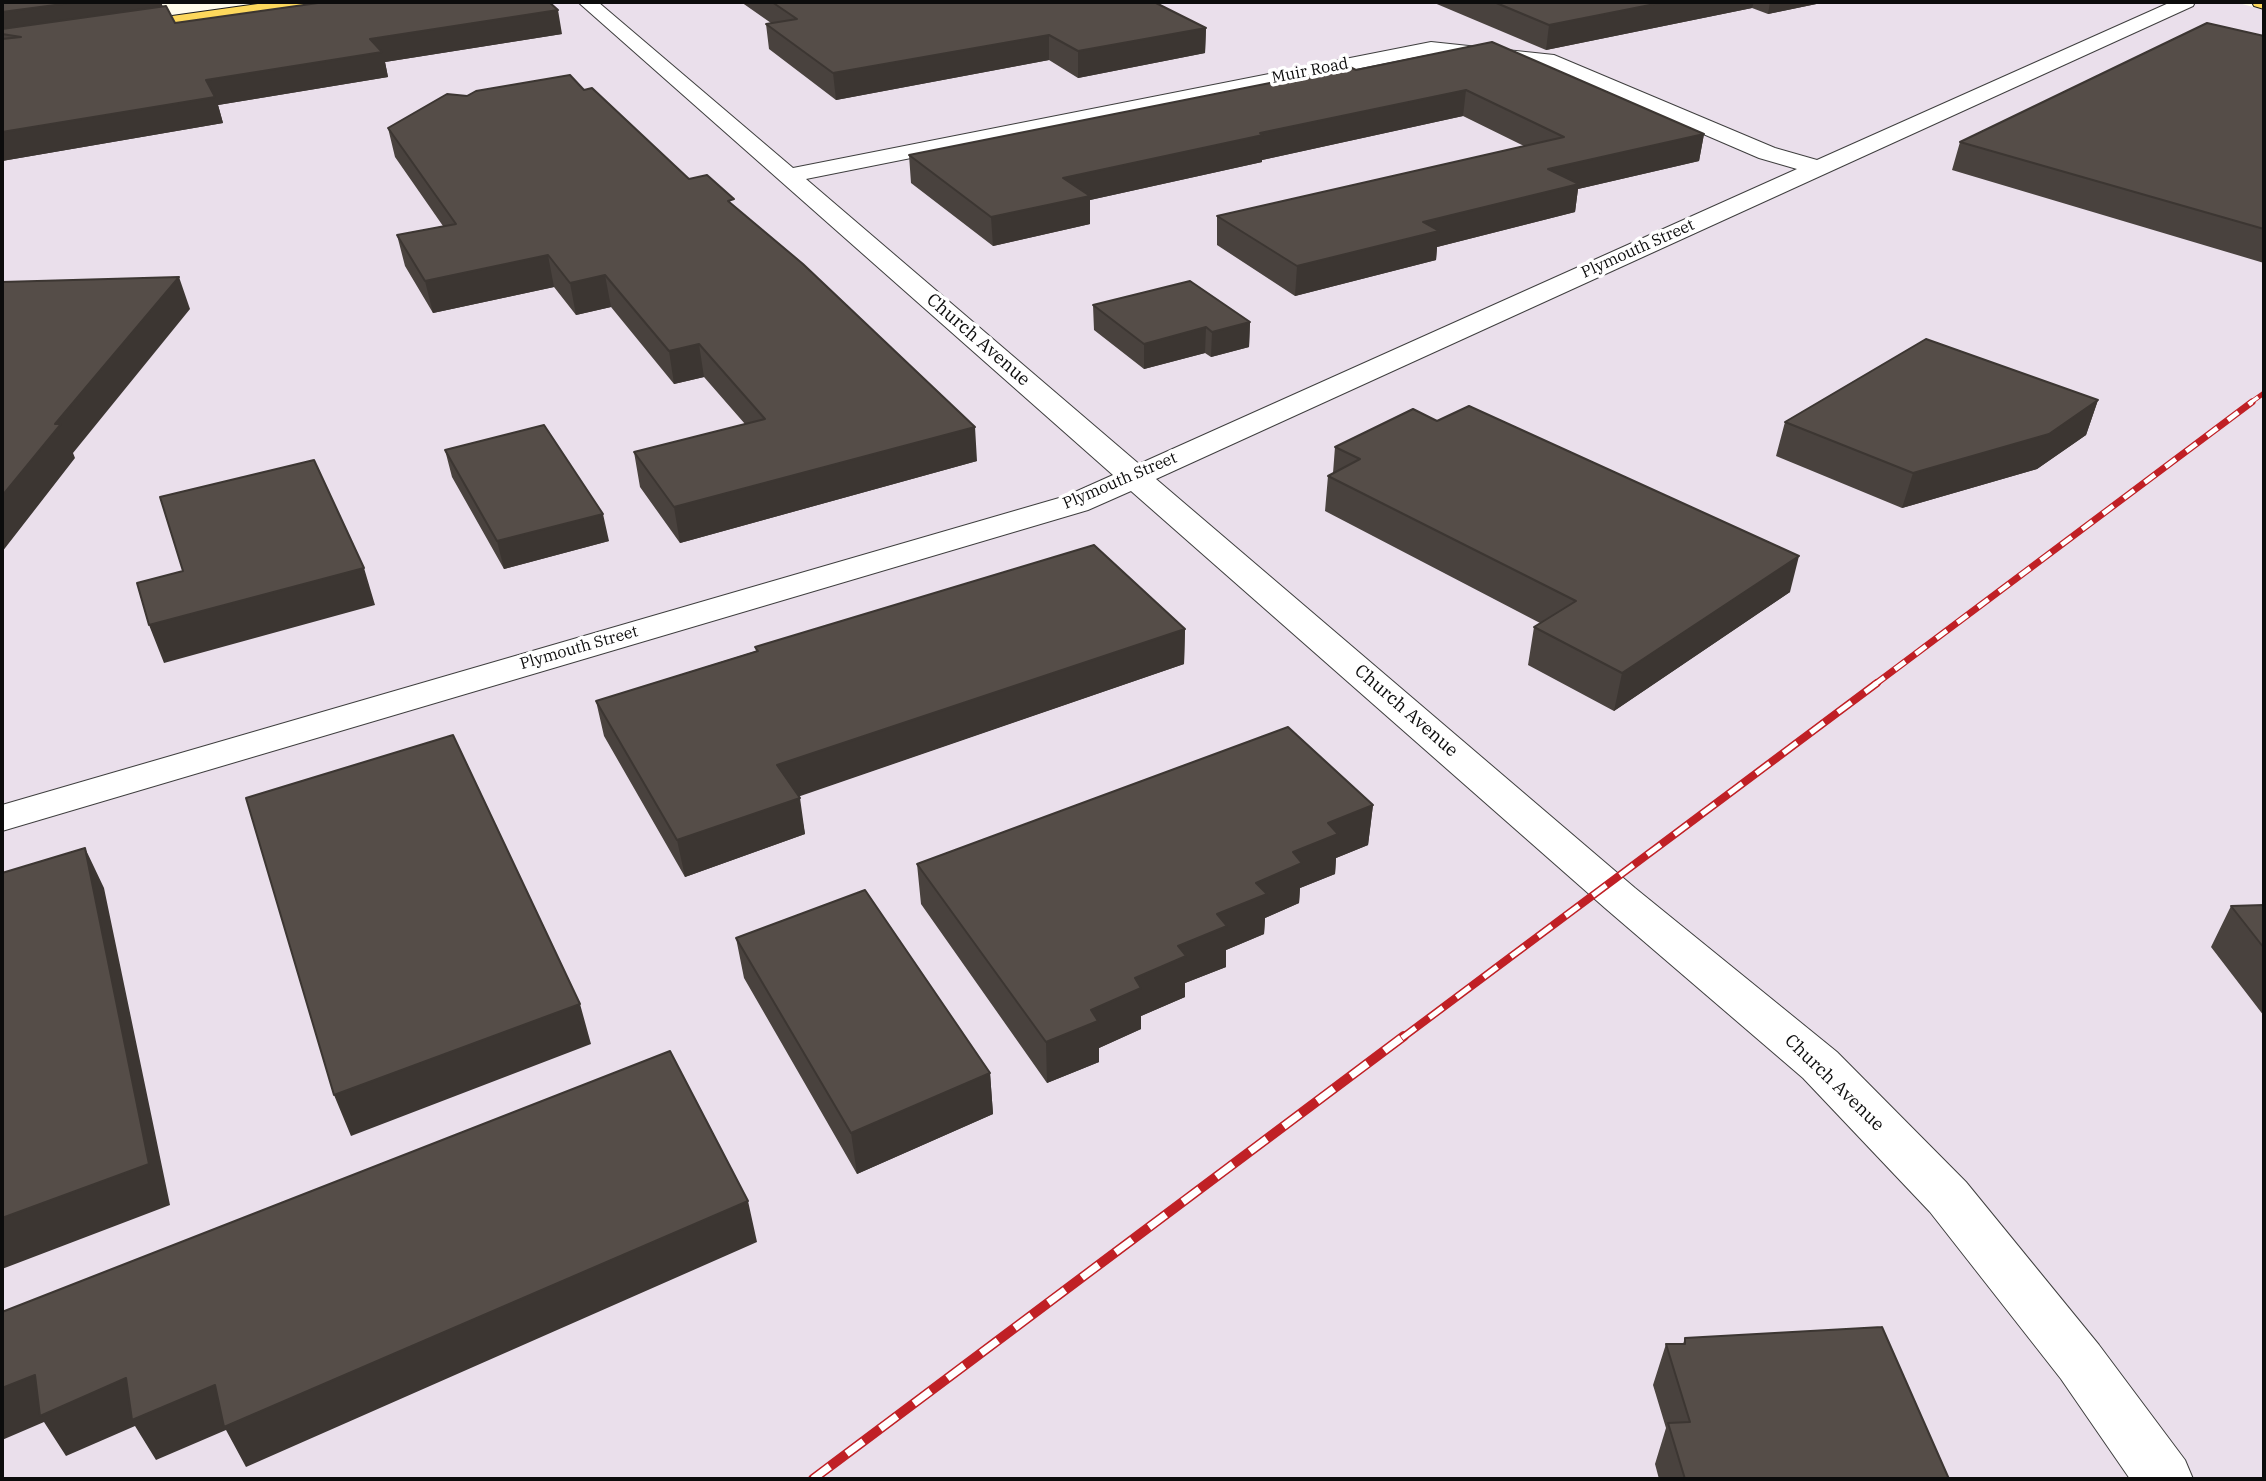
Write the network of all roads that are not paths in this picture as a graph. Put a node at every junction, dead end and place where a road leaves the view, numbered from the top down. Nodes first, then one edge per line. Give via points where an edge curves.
1 (238, 2) edge
2 (310, 2) edge
3 (587, 2) edge
4 (2186, 2) edge
5 (1818, 168) junction
6 (788, 176) junction
7 (1135, 477) junction
8 (2, 818) edge
9 (2164, 1479) edge

1 - 2 main road via 107,26
3 - 6 street, Church Avenue
4 - 5 street, Plymouth Street
5 - 6 street, Muir Road via 1767,153 1547,59 1431,48
5 - 7 street, Plymouth Street
6 - 7 street, Church Avenue
7 - 8 street, Plymouth Street via 1077,503
7 - 9 street, Church Avenue via 1620,898 1820,1065 1948,1197 2080,1362

